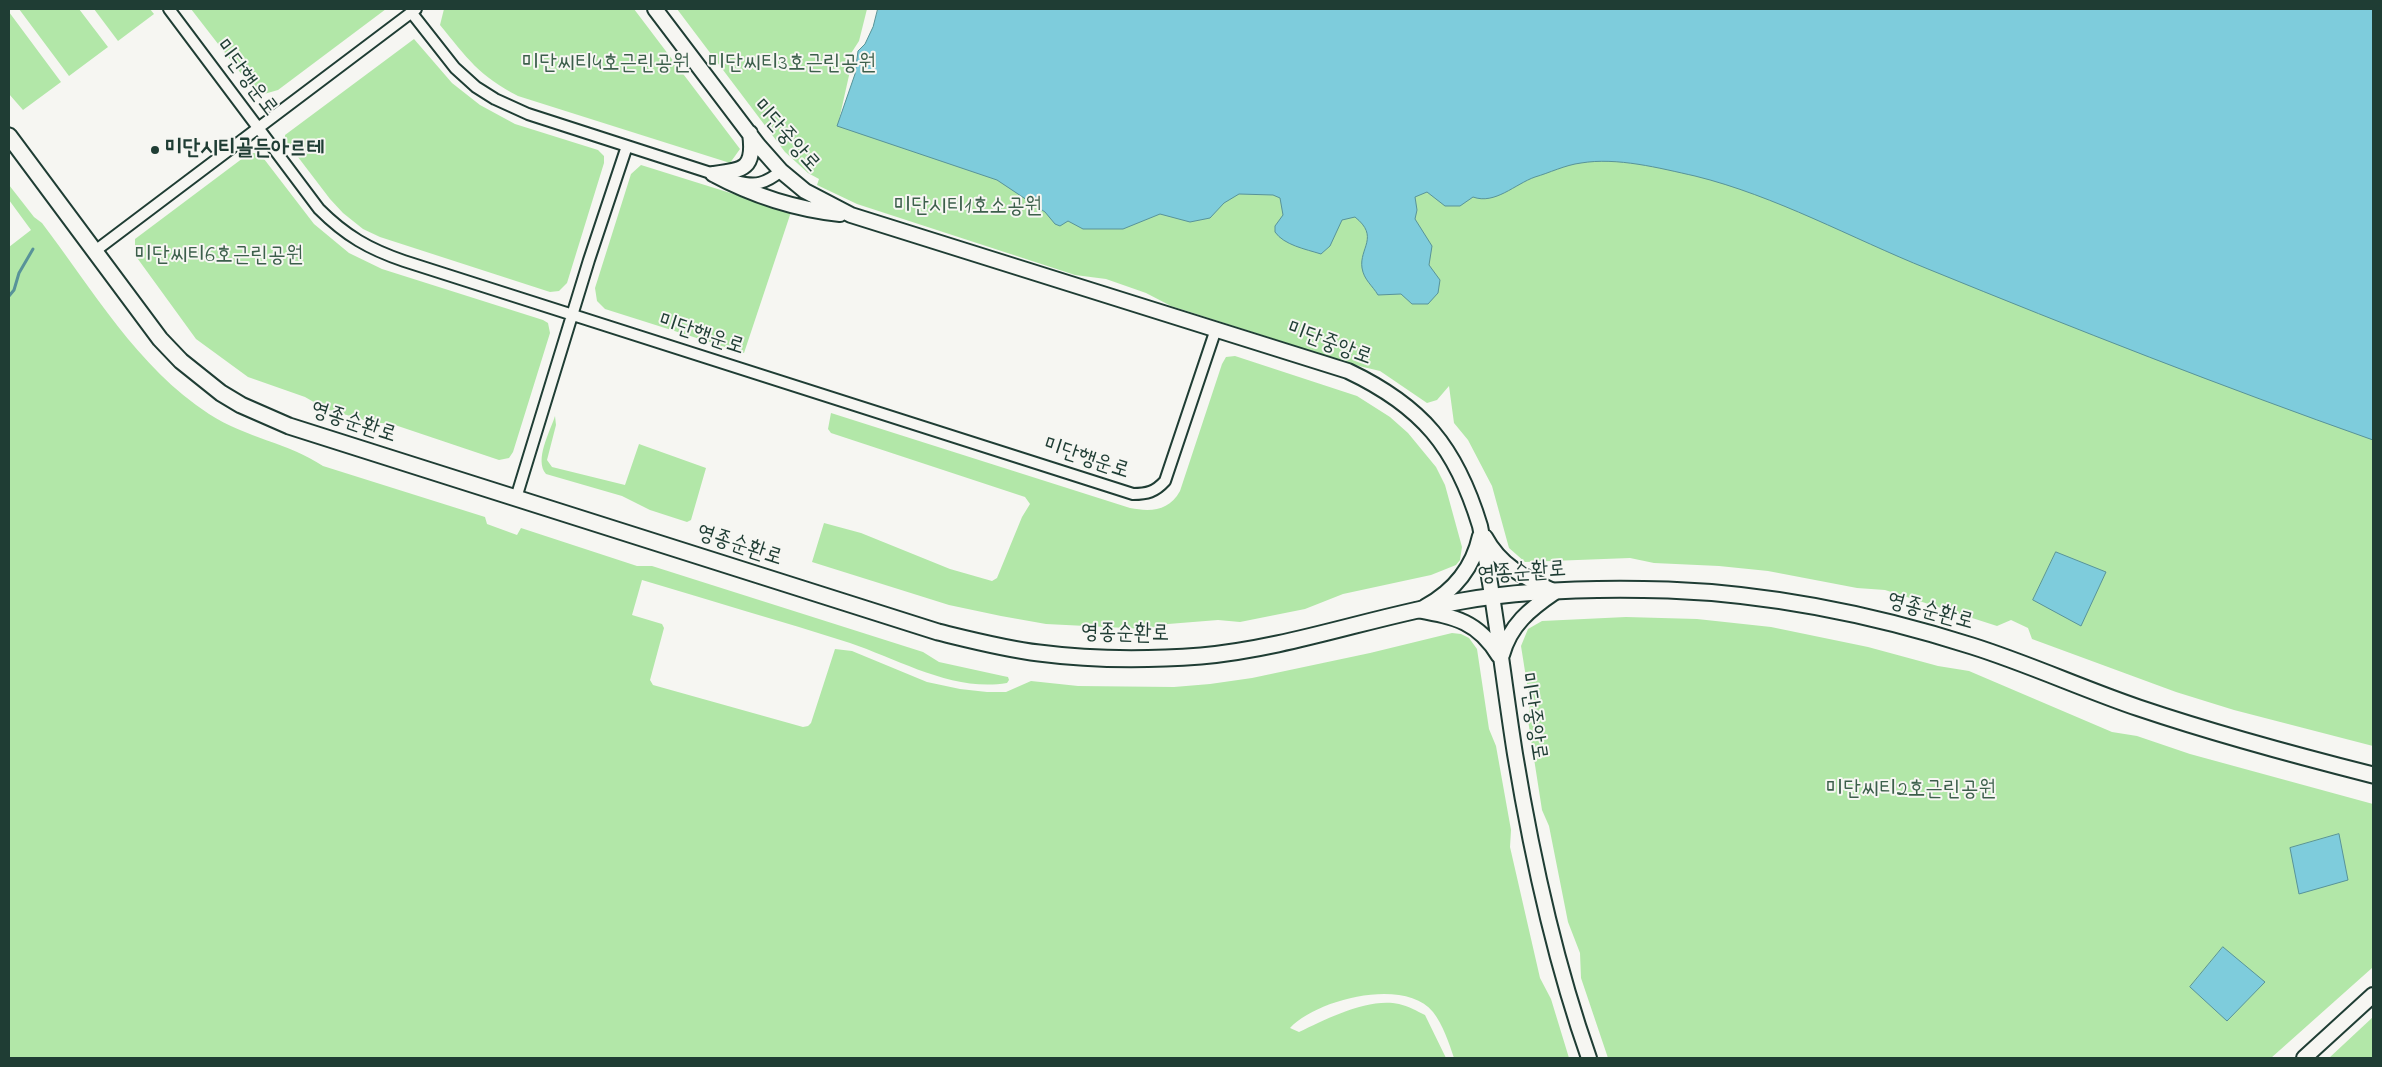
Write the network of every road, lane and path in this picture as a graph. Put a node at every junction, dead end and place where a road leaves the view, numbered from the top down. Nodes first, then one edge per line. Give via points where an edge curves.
1 (169, 9) edge
2 (655, 9) edge
3 (414, 11) edge
4 (258, 128) junction
5 (750, 133) junction
6 (9, 136) edge
7 (627, 146) junction
8 (781, 171) junction
9 (713, 174) junction
10 (851, 215) junction
11 (95, 251) junction
12 (572, 314) junction
13 (1216, 329) junction
14 (516, 498) junction
15 (1481, 531) junction
16 (1556, 592) junction
17 (1492, 596) junction
18 (1418, 610) junction
19 (1501, 658) junction
20 (2373, 775) edge
21 (2373, 995) edge
22 (1589, 1058) edge
23 (2304, 1058) edge

1 - 4 street, 미단행운로
2 - 5 street, 미단중앙로
3 - 4 street
3 - 7 street via 455,68 476,87 528,114
4 - 11 street
4 - 12 street, 미단행운로 via 319,209 360,243 404,261
5 - 8 street, 미단중앙로
5 - 9 street via 751,156 747,164 738,171
6 - 11 main road, 영종순환로
7 - 9 street
7 - 12 street
8 - 9 street via 768,181 754,184
8 - 10 street, 미단중앙로 via 805,191
9 - 10 street via 743,190 809,210
10 - 13 street, 미단중앙로
11 - 14 main road, 영종순환로 via 160,339 203,380 241,405 289,426
12 - 13 street, 미단행운로 via 1132,494 1148,494 1165,480
12 - 14 street
13 - 15 street, 미단중앙로 via 1348,371 1399,400 1441,440 1470,494
14 - 18 main road, 영종순환로 via 938,632 1040,654 1143,658 1202,656 1260,648
15 - 16 street via 1504,564
15 - 17 street, 미단중앙로
15 - 18 street via 1471,566 1436,601
16 - 17 main road, 영종순환로
16 - 19 street via 1519,621 1509,635
16 - 20 main road, 영종순환로 via 1713,593 1872,619 1971,646 2083,689 2218,734
17 - 18 main road, 영종순환로
17 - 19 street, 미단중앙로
18 - 19 street via 1468,623 1486,638
19 - 22 street, 미단중앙로 via 1536,870 1552,937
21 - 23 street

